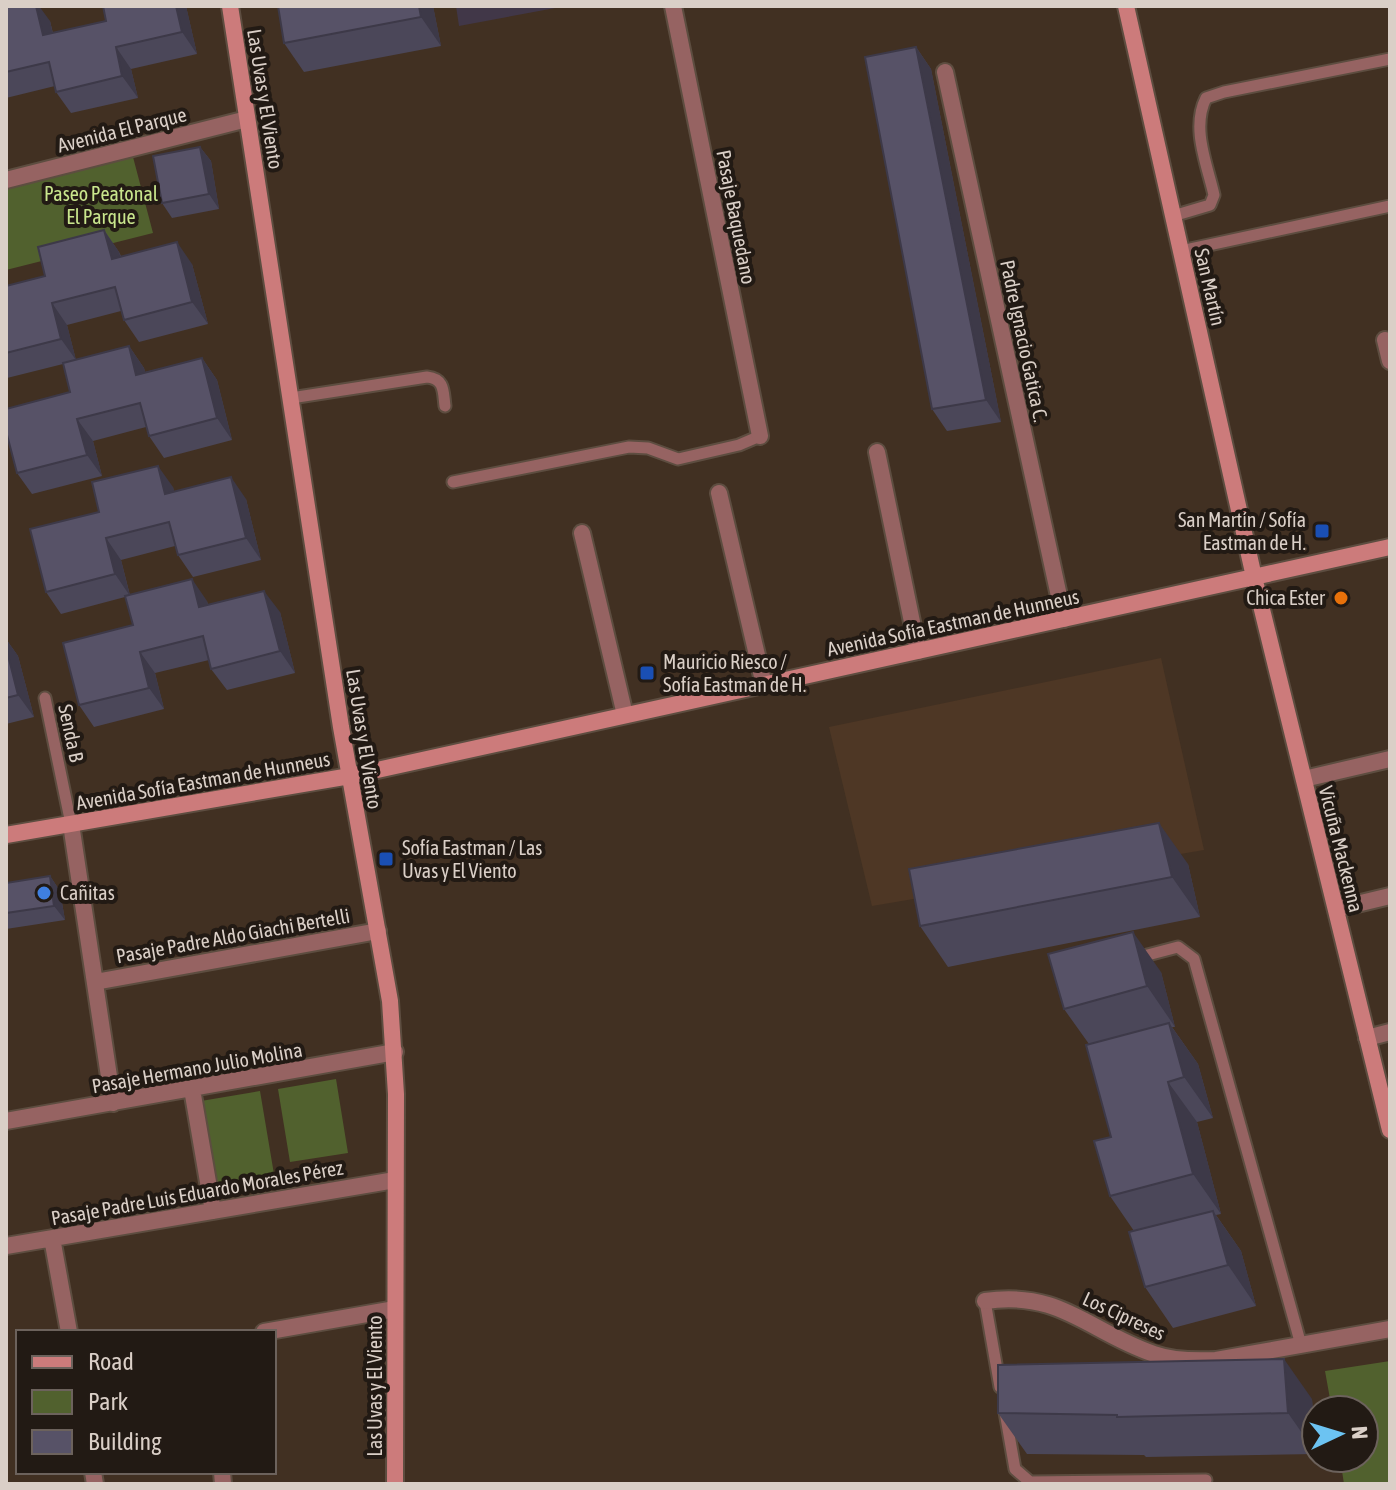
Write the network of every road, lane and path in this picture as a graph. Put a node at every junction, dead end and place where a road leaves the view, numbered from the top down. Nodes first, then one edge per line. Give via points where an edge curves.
1 (230, 6) edge
2 (673, 6) edge
3 (1126, 6) edge
4 (1390, 59) edge
5 (945, 72) dead end
6 (247, 119) junction
7 (6, 180) edge
8 (1390, 206) edge
9 (1173, 216) junction
10 (1181, 251) junction
11 (1385, 340) dead end
12 (1390, 361) edge
13 (291, 398) junction
14 (445, 406) dead end
15 (760, 436) joint
16 (877, 452) dead end
17 (453, 482) dead end
18 (719, 493) dead end
19 (582, 533) dead end
20 (1390, 547) edge
21 (1254, 577) junction
22 (1064, 619) junction
23 (918, 651) junction
24 (764, 685) junction
25 (45, 698) dead end
26 (625, 715) junction
27 (1390, 759) edge
28 (350, 776) junction
29 (1304, 779) junction
30 (71, 824) junction
31 (6, 835) edge
32 (1390, 896) edge
33 (1336, 909) junction
34 (378, 931) junction
35 (1122, 962) edge
36 (95, 982) junction
37 (1390, 1032) edge
38 (1367, 1038) junction
39 (395, 1052) junction
40 (192, 1089) junction
41 (113, 1103) junction
42 (6, 1121) edge
43 (1390, 1130) edge
44 (395, 1180) junction
45 (213, 1211) junction
46 (52, 1238) junction
47 (6, 1246) edge
48 (985, 1301) joint
49 (395, 1309) junction
50 (1390, 1329) edge
51 (69, 1330) edge
52 (275, 1330) edge
53 (1301, 1345) junction
54 (1206, 1480) dead end
55 (395, 1484) edge

1 - 6 street, Las Uvas y El Viento
2 - 15 street, Pasaje Baquedano
3 - 9 street, San Martín
4 - 9 lane via 1206,98 1198,125 1214,195 1204,209
5 - 22 street, Padre Ignacio Gatica C.
6 - 7 street, Avenida El Parque
6 - 13 street, Las Uvas y El Viento
8 - 10 lane
9 - 10 street, San Martín
10 - 21 street, San Martín
11 - 12 street
13 - 14 lane via 427,377 442,383
13 - 28 street, Las Uvas y El Viento
15 - 17 lane via 678,459 629,447
16 - 23 street
18 - 24 street
19 - 26 street
20 - 21 street, Avenida Sofía Eastman de Hunneus
21 - 22 street, Avenida Sofía Eastman de Hunneus
21 - 29 street, Vicuña Mackenna
22 - 23 street, Avenida Sofía Eastman de Hunneus
23 - 24 street, Avenida Sofía Eastman de Hunneus
24 - 26 street, Avenida Sofía Eastman de Hunneus
25 - 30 lane, Senda B
26 - 28 street, Avenida Sofía Eastman de Hunneus
27 - 29 street
28 - 30 street, Avenida Sofía Eastman de Hunneus
28 - 34 street, Las Uvas y El Viento
29 - 33 street, Vicuña Mackenna
30 - 31 street, Avenida Sofía Eastman de Hunneus
30 - 36 street
32 - 33 street
33 - 38 street, Vicuña Mackenna
34 - 36 street, Pasaje Padre Aldo Giachi Bertelli
34 - 39 street, Las Uvas y El Viento
35 - 53 lane via 1178,947 1194,959
36 - 41 street
37 - 38 street
38 - 43 street, Vicuña Mackenna
39 - 40 street, Pasaje Hermano Julio Molina
39 - 44 street, Las Uvas y El Viento
40 - 41 street, Pasaje Hermano Julio Molina
40 - 45 street
41 - 42 street, Pasaje Hermano Julio Molina
44 - 45 street, Pasaje Padre Luis Eduardo Morales Pérez
44 - 49 street, Las Uvas y El Viento
45 - 46 street, Pasaje Padre Luis Eduardo Morales Pérez
46 - 47 street, Pasaje Padre Luis Eduardo Morales Pérez
46 - 51 street
48 - 53 street, Los Cipreses via 1018,1298 1047,1303 1138,1347 1176,1359 1216,1360
48 - 54 lane via 1015,1469 1030,1482
49 - 52 street
49 - 55 street, Las Uvas y El Viento
50 - 53 street, Los Cipreses

